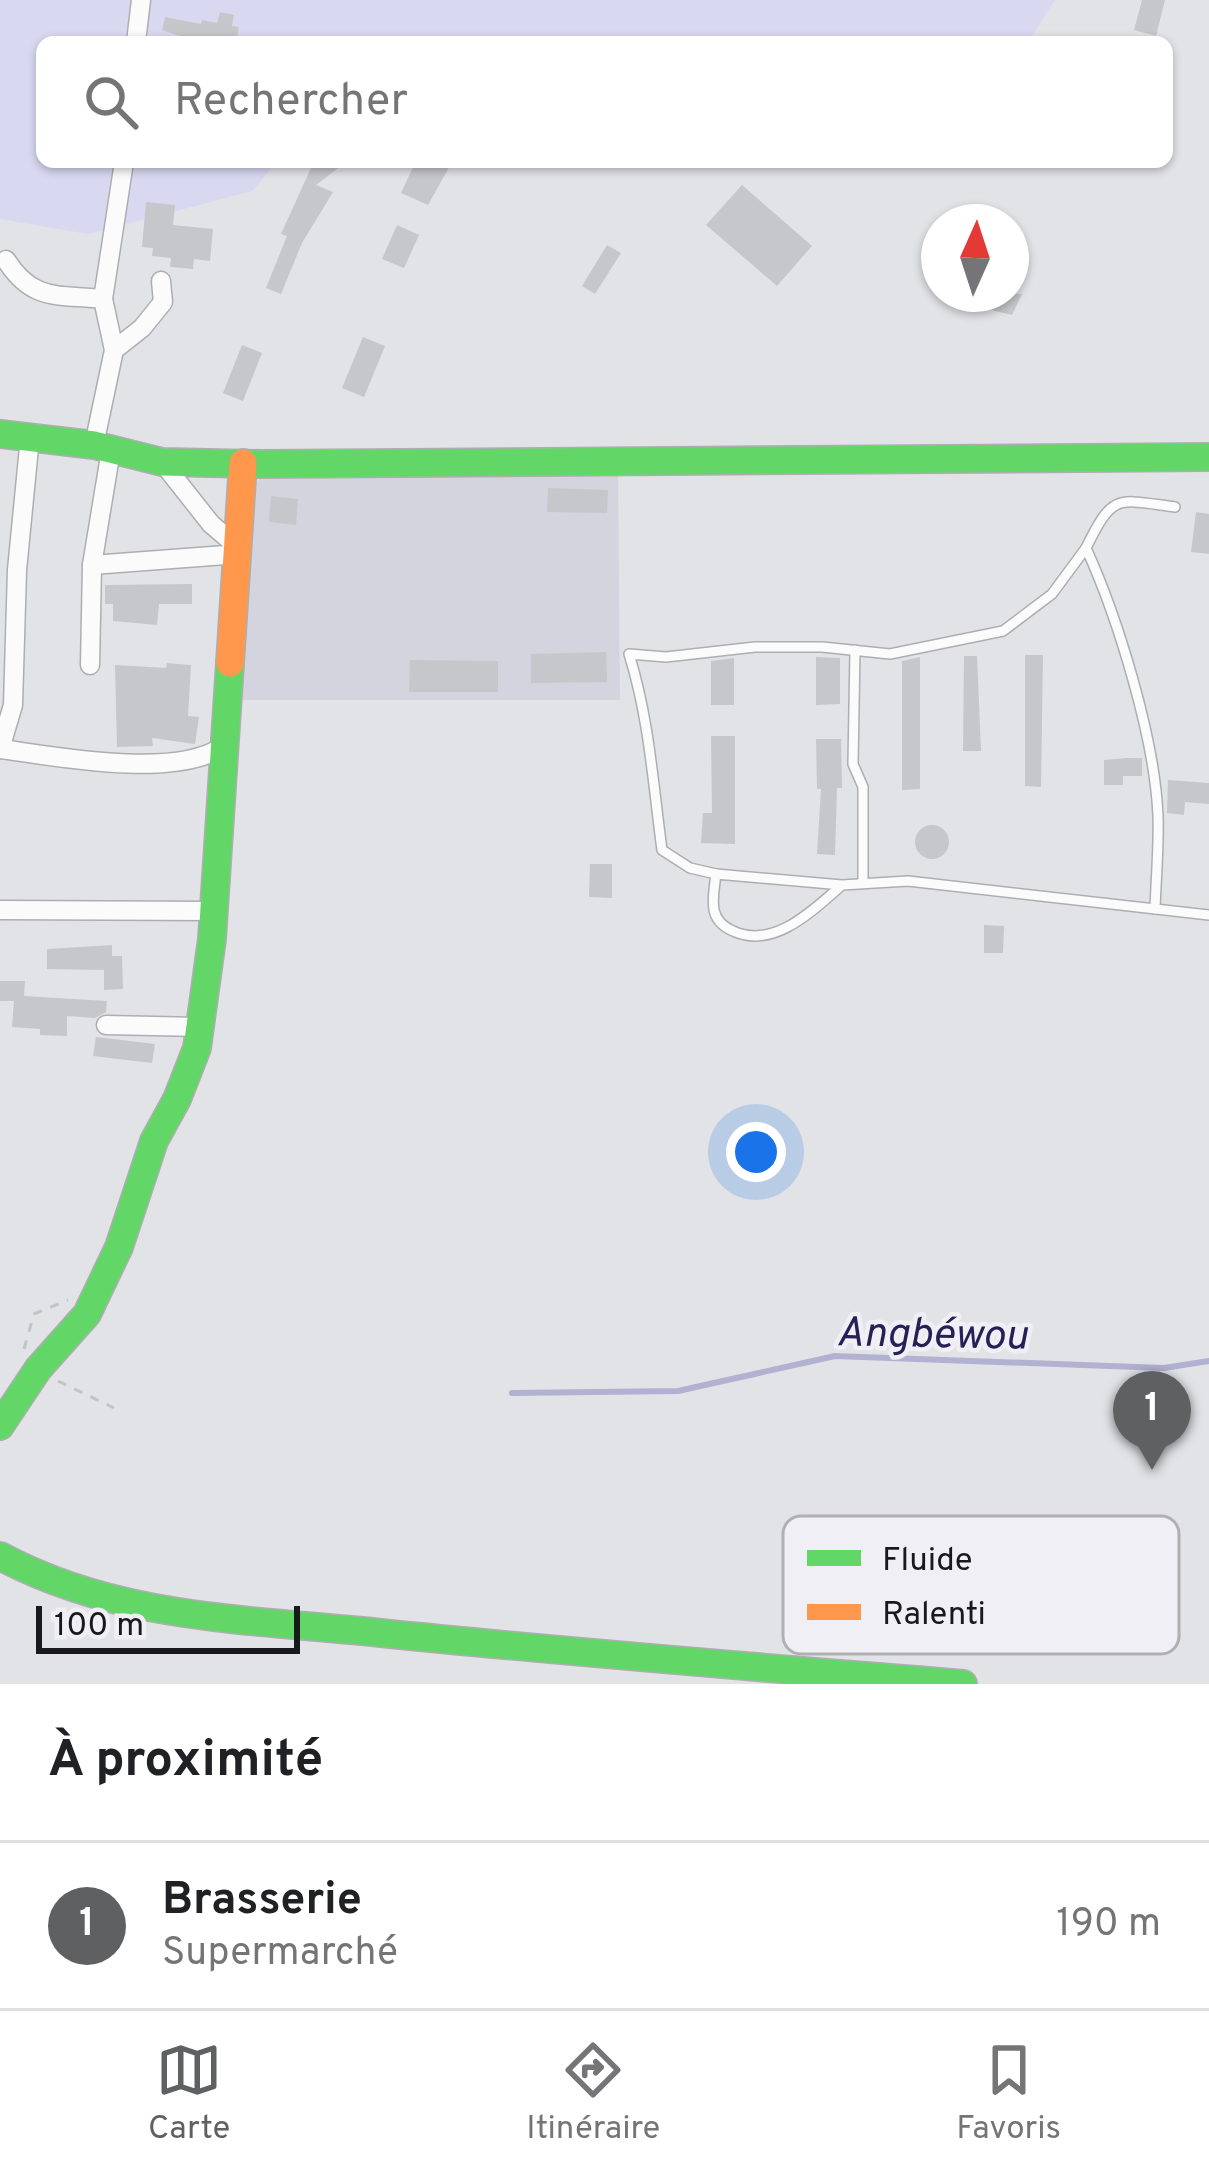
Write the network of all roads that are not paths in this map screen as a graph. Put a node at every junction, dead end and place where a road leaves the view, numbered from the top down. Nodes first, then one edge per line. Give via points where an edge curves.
1 (141, 0) edge
2 (137, 36) edge
3 (123, 168) edge
4 (6, 260) dead end
5 (161, 281) dead end
6 (103, 299) junction
7 (114, 350) junction
8 (0, 434) edge
9 (30, 437) junction
10 (102, 447) junction
11 (1209, 457) edge
12 (162, 461) junction
13 (243, 463) junction
14 (1175, 507) dead end
15 (1086, 548) junction
16 (239, 551) junction
17 (92, 565) junction
18 (855, 650) junction
19 (90, 665) dead end
20 (222, 747) junction
21 (0, 749) edge
22 (716, 874) junction
23 (863, 884) junction
24 (842, 885) junction
25 (1154, 909) junction
26 (0, 910) edge
27 (213, 911) junction
28 (1209, 915) edge
29 (106, 1025) dead end
30 (201, 1027) junction
31 (0, 1426) edge
32 (0, 1556) edge
33 (963, 1684) edge

1 - 2 street
3 - 6 street
4 - 6 street via 36,292
5 - 7 street via 164,302
6 - 7 street
7 - 10 street
8 - 9 street
9 - 10 street
9 - 21 street via 13,705
10 - 12 street
10 - 17 street
11 - 13 street
12 - 13 street
12 - 16 street
13 - 16 street
14 - 15 lane via 1125,500 1106,509
15 - 18 lane via 1052,594 1003,631 890,654
15 - 25 lane via 1110,600 1150,759 1158,814
16 - 17 street
16 - 20 street
17 - 19 street
18 - 22 lane via 629,654 662,850
18 - 23 lane
20 - 21 street via 189,761 120,762
20 - 27 street
22 - 24 lane
22 - 24 lane via 712,909 720,926 748,938 780,932
23 - 24 lane
23 - 25 lane via 908,881
25 - 28 lane
26 - 27 street
27 - 30 street
29 - 30 street
30 - 31 street via 87,1314
32 - 33 street via 52,1583 140,1608

